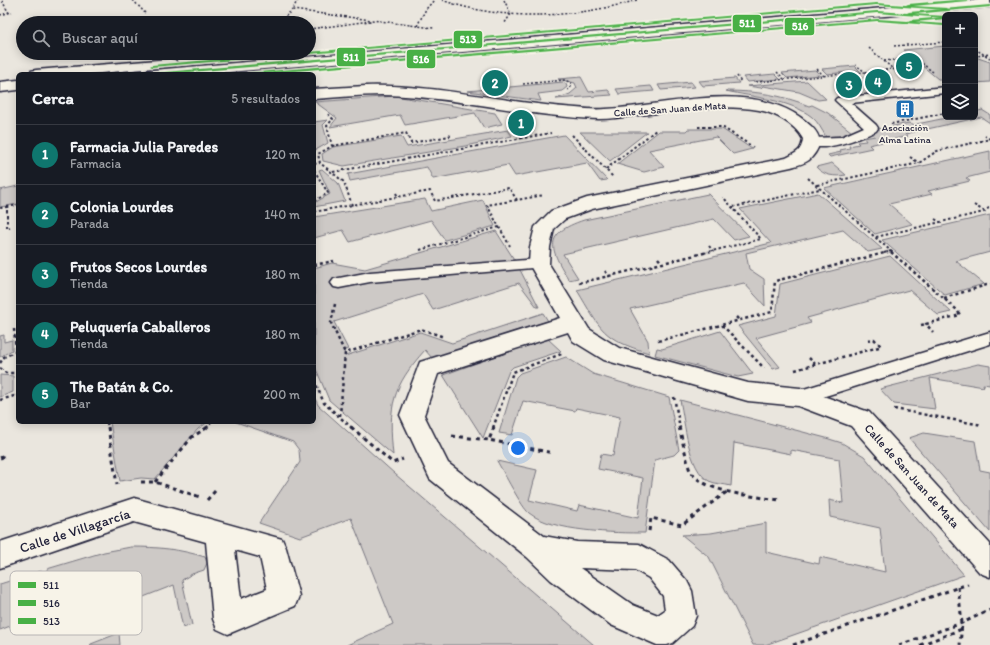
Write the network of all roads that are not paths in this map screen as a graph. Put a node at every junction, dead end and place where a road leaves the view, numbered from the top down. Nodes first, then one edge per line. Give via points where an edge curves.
1 (936, 0) edge
2 (990, 3) edge
3 (316, 50) edge
4 (203, 60) edge
5 (60, 72) edge
6 (193, 72) edge
7 (16, 76) edge
8 (0, 77) edge
9 (16, 86) edge
10 (0, 87) edge
11 (942, 90) edge
12 (316, 94) edge
13 (812, 142) junction
14 (539, 264) junction
15 (339, 283) road end
16 (573, 322) junction
17 (990, 338) edge
18 (800, 397) junction
19 (218, 534) dead end
20 (537, 548) junction
21 (0, 555) edge
22 (990, 564) edge

1 - 3 main road
2 - 6 main road
4 - 5 main road
7 - 8 main road
9 - 10 main road
11 - 13 lane via 841,100 872,128 854,138 829,143
12 - 13 main road, Calle de San Juan de Mata via 371,90 416,91 551,111 599,114 692,105 764,106 800,124 811,136
13 - 14 main road via 805,155 791,162 574,208 558,216 545,227
14 - 15 lane via 370,278
14 - 16 main road, Calle de San Juan de Mata
16 - 18 main road, Calle de San Juan de Mata via 581,335 612,354 748,392
16 - 20 main road via 428,368 412,415 439,471
17 - 18 lane, Calle de San Juan de Mata
18 - 22 main road, Calle de San Juan de Mata via 860,418
19 - 21 main road, Calle de Villagarcía via 134,510
20 - 20 main road via 561,571 622,615 662,632 681,616 677,591 659,569 639,557 577,555

